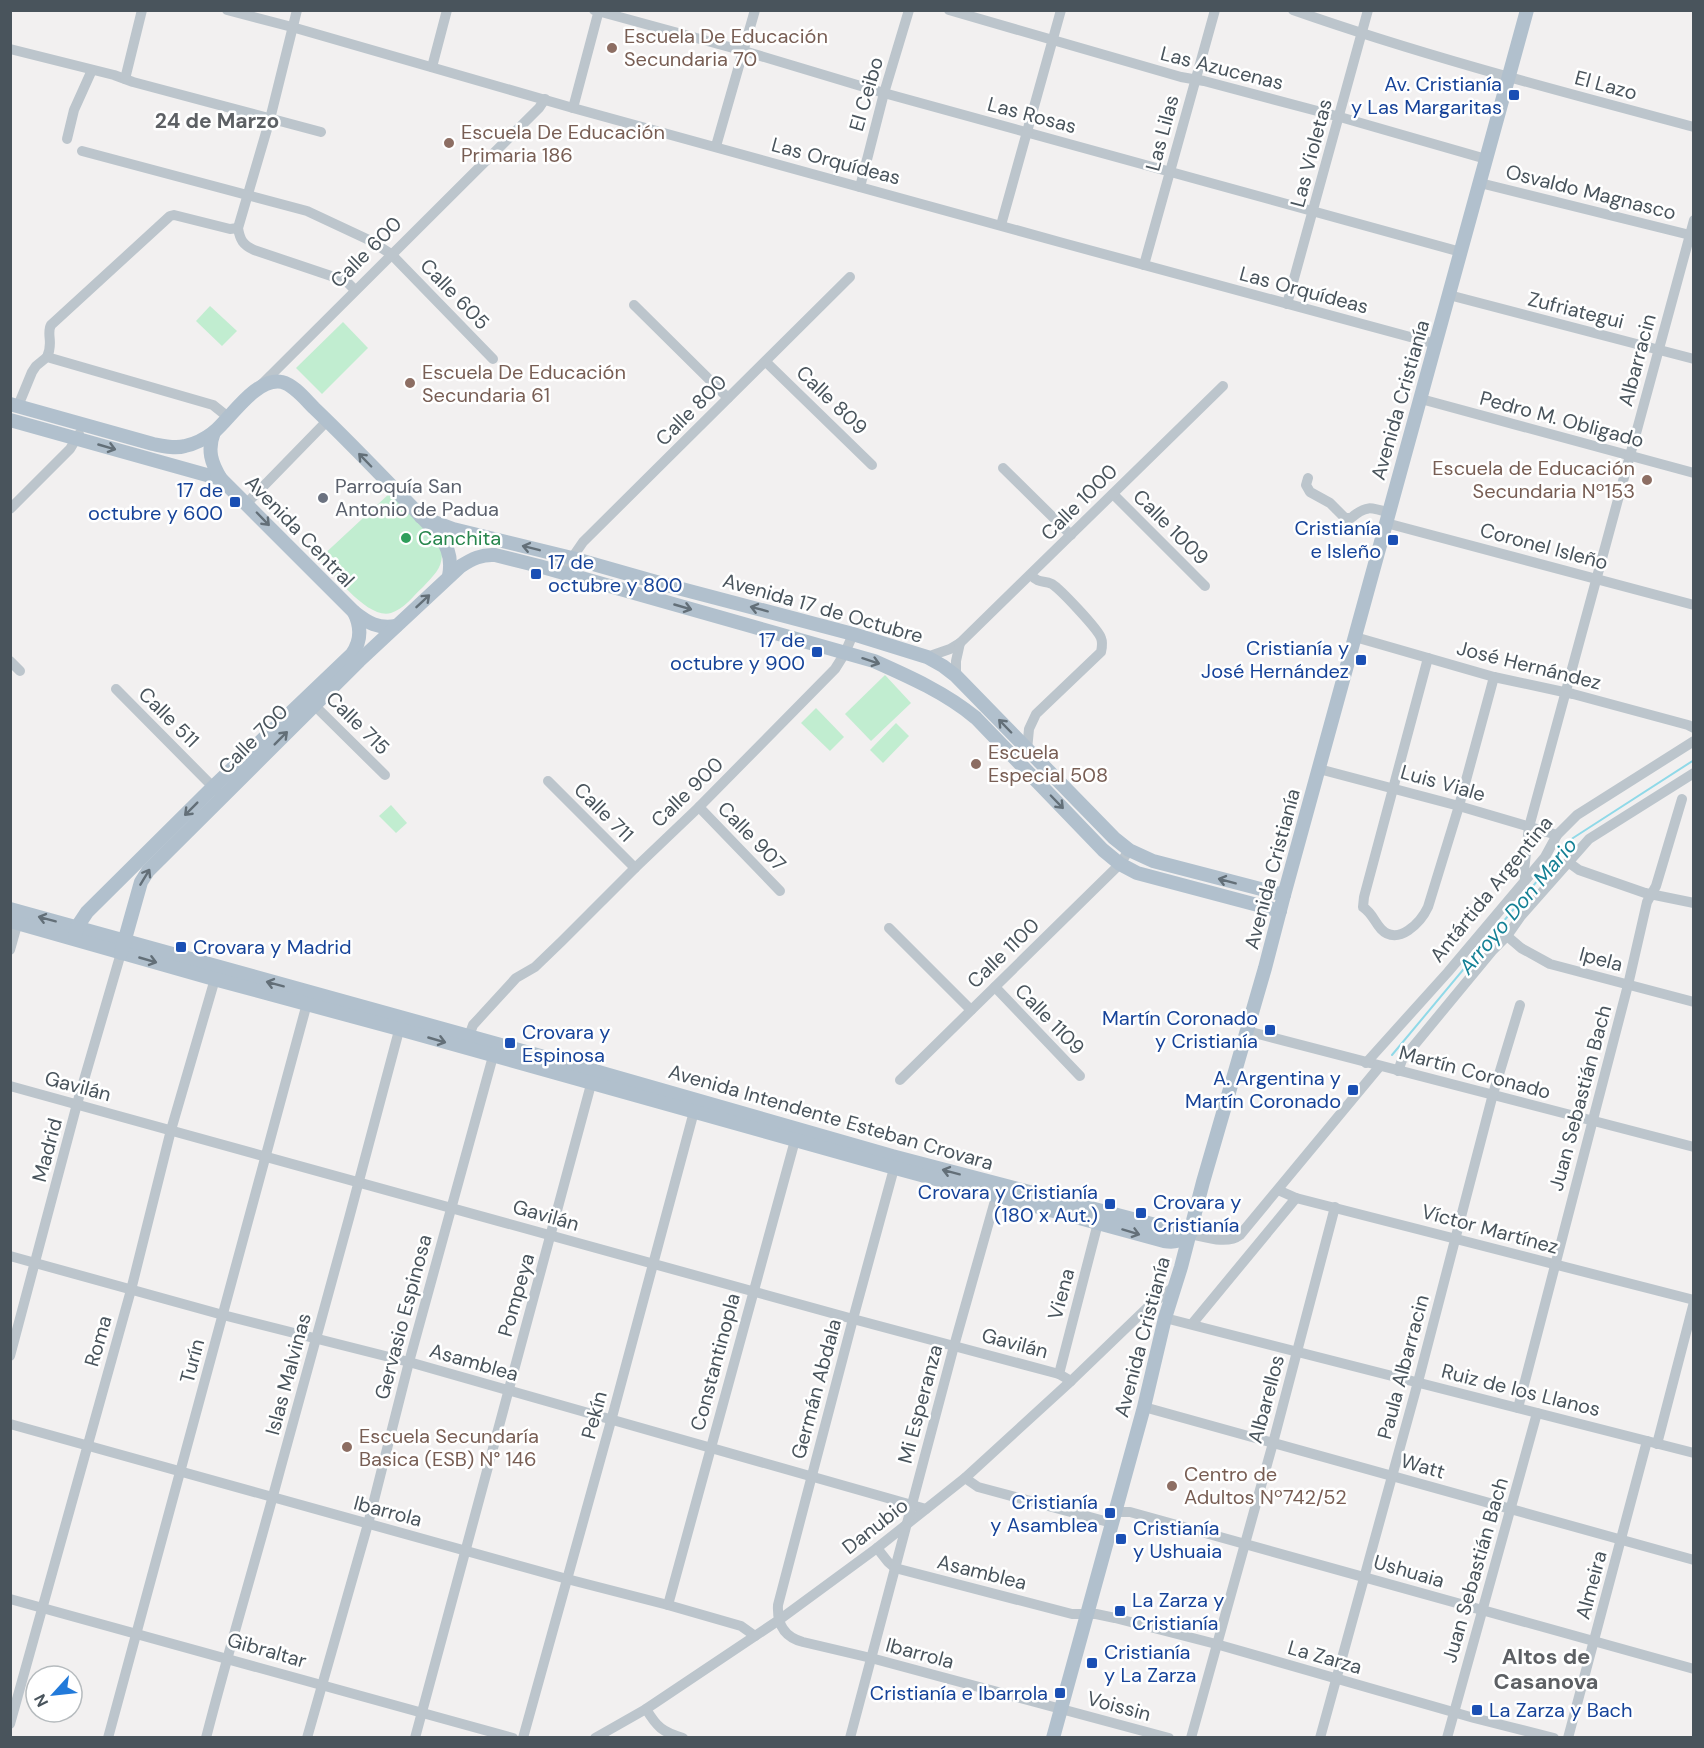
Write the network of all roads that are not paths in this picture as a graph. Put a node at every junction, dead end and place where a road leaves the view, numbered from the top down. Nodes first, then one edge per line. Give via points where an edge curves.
1 (142, 10) edge
2 (226, 10) edge
3 (297, 10) edge
4 (447, 10) edge
5 (755, 10) edge
6 (909, 10) edge
7 (949, 10) edge
8 (1061, 10) edge
9 (1215, 10) edge
10 (1293, 10) edge
11 (1368, 10) edge
12 (1527, 10) edge
13 (598, 11) edge
14 (292, 27) junction
15 (1362, 34) junction
16 (1053, 40) junction
17 (10, 49) edge
18 (744, 51) junction
19 (432, 66) junction
20 (92, 70) junction
21 (1509, 78) junction
22 (126, 79) junction
23 (1195, 79) junction
24 (884, 93) junction
25 (545, 99) junction
26 (573, 108) junction
27 (1340, 117) junction
28 (270, 119) junction
29 (1694, 127) edge
30 (321, 132) dead end
31 (1027, 133) junction
32 (67, 139) dead end
33 (717, 146) junction
34 (82, 151) dead end
35 (1486, 159) junction
36 (1170, 172) junction
37 (1480, 183) junction
38 (860, 187) junction
39 (249, 195) junction
40 (1314, 211) junction
41 (1694, 220) edge
42 (1001, 225) junction
43 (238, 228) junction
44 (1691, 235) edge
45 (1461, 252) junction
46 (391, 254) junction
47 (1144, 265) junction
48 (850, 276) dead end
49 (355, 290) junction
50 (1449, 296) junction
51 (1287, 304) junction
52 (634, 305) dead end
53 (1436, 344) junction
54 (1659, 350) junction
55 (289, 356) junction
56 (47, 357) junction
57 (493, 359) dead end
58 (1694, 359) edge
59 (766, 362) junction
60 (1223, 386) dead end
61 (293, 388) junction
62 (254, 392) junction
63 (728, 398) junction
64 (1420, 399) junction
65 (14, 405) edge
66 (228, 417) junction
67 (10, 420) edge
68 (327, 421) junction
69 (80, 432) junction
70 (214, 432) junction
71 (1630, 456) junction
72 (872, 465) dead end
73 (1003, 468) dead end
74 (1694, 473) edge
75 (221, 478) junction
76 (1308, 478) dead end
77 (1113, 494) junction
78 (247, 503) junction
79 (10, 509) edge
80 (421, 517) junction
81 (1387, 518) junction
82 (1071, 535) junction
83 (572, 558) junction
84 (565, 574) junction
85 (1031, 575) junction
86 (449, 576) junction
87 (1596, 579) junction
88 (1205, 586) dead end
89 (1694, 605) edge
90 (354, 612) junction
91 (396, 626) junction
92 (853, 634) junction
93 (1355, 638) junction
94 (960, 643) junction
95 (845, 653) junction
96 (927, 657) junction
97 (1428, 658) junction
98 (10, 661) edge
99 (20, 671) dead end
100 (956, 676) junction
101 (1494, 677) junction
102 (116, 689) dead end
103 (1565, 692) junction
104 (975, 696) junction
105 (310, 701) junction
106 (964, 708) junction
107 (1694, 728) edge
108 (1694, 741) edge
109 (1027, 750) junction
110 (1319, 769) junction
111 (1694, 773) edge
112 (385, 775) dead end
113 (548, 782) dead end
114 (1394, 788) junction
115 (1672, 788) junction
116 (218, 791) junction
117 (1682, 799) junction
118 (1694, 802) edge
119 (1459, 806) junction
120 (699, 807) junction
121 (1529, 827) junction
122 (1557, 835) junction
123 (1128, 850) junction
124 (1568, 862) junction
125 (1120, 864) junction
126 (635, 868) junction
127 (1525, 878) junction
128 (780, 891) dead end
129 (1651, 894) junction
130 (1284, 896) junction
131 (1694, 903) edge
132 (1280, 911) junction
133 (15, 917) edge
134 (888, 928) dead end
135 (76, 934) junction
136 (1507, 936) junction
137 (123, 947) junction
138 (10, 950) edge
139 (216, 974) junction
140 (1628, 985) junction
141 (995, 987) junction
142 (308, 998) junction
143 (1694, 1002) edge
144 (1520, 1005) dead end
145 (971, 1010) junction
146 (401, 1024) junction
147 (1247, 1031) junction
148 (469, 1036) junction
149 (495, 1050) junction
150 (1366, 1063) junction
151 (1380, 1066) junction
152 (1398, 1071) junction
153 (1080, 1076) dead end
154 (593, 1077) junction
155 (900, 1080) dead end
156 (10, 1086) edge
157 (1493, 1094) junction
158 (77, 1104) junction
159 (695, 1106) junction
160 (1591, 1121) junction
161 (171, 1130) junction
162 (796, 1134) junction
163 (1694, 1147) edge
164 (264, 1156) junction
165 (896, 1163) junction
166 (359, 1182) junction
167 (998, 1190) junction
168 (1278, 1190) junction
169 (1296, 1198) junction
170 (452, 1207) junction
171 (1335, 1208) junction
172 (1098, 1223) junction
173 (1190, 1234) junction
174 (551, 1235) junction
175 (1234, 1239) junction
176 (1456, 1239) junction
177 (1252, 1251) junction
178 (10, 1256) edge
179 (653, 1263) junction
180 (36, 1264) junction
181 (1556, 1265) junction
182 (1175, 1286) junction
183 (131, 1290) junction
184 (753, 1291) junction
185 (1694, 1301) edge
186 (1149, 1306) junction
187 (223, 1315) junction
188 (1166, 1315) junction
189 (853, 1319) junction
190 (1192, 1324) junction
191 (316, 1340) junction
192 (954, 1346) junction
193 (1298, 1351) junction
194 (10, 1356) edge
195 (409, 1362) junction
196 (1059, 1374) junction
197 (1071, 1381) junction
198 (1418, 1382) junction
199 (508, 1390) junction
200 (1144, 1407) junction
201 (1518, 1408) junction
202 (1537, 1413) junction
203 (611, 1421) junction
204 (10, 1424) edge
205 (1652, 1442) junction
206 (1273, 1443) junction
207 (87, 1445) junction
208 (710, 1448) junction
209 (1694, 1453) edge
210 (180, 1472) junction
211 (1392, 1476) junction
212 (811, 1477) junction
213 (965, 1478) junction
214 (273, 1498) junction
215 (911, 1504) junction
216 (926, 1509) junction
217 (1511, 1510) junction
218 (1113, 1517) junction
219 (368, 1524) junction
220 (906, 1526) junction
221 (1622, 1541) junction
222 (1245, 1545) junction
223 (877, 1548) junction
224 (467, 1551) junction
225 (1694, 1560) edge
226 (895, 1568) junction
227 (1364, 1577) junction
228 (567, 1579) junction
229 (10, 1599) edge
230 (668, 1605) junction
231 (42, 1607) junction
232 (1483, 1611) junction
233 (1087, 1615) junction
234 (779, 1620) junction
235 (137, 1634) junction
236 (755, 1636) junction
237 (1594, 1641) junction
238 (1216, 1644) junction
239 (227, 1657) junction
240 (871, 1658) junction
241 (1694, 1668) edge
242 (1336, 1679) junction
243 (322, 1685) junction
244 (646, 1709) junction
245 (1060, 1709) junction
246 (422, 1711) junction
247 (1454, 1712) junction
248 (10, 1724) edge
249 (668, 1736) edge
250 (108, 1737) edge
251 (206, 1737) edge
252 (308, 1737) edge
253 (415, 1737) edge
254 (513, 1737) edge
255 (523, 1737) edge
256 (595, 1737) edge
257 (683, 1737) edge
258 (850, 1737) edge
259 (1053, 1737) edge
260 (1169, 1737) edge
261 (1191, 1737) edge
262 (1320, 1737) edge
263 (1448, 1737) edge
264 (1554, 1737) edge
265 (1568, 1737) edge

1 - 22 street
2 - 14 street, Las Orquídeas
3 - 14 street
4 - 19 street
5 - 18 street
6 - 24 street, El Ceibo
7 - 16 street, Las Azucenas
8 - 16 street
9 - 23 street, Las Lilas
10 - 15 street, El Lazo
11 - 15 street, Las Violetas
12 - 21 main road, Avenida Cristianía
13 - 18 street, Las Rosas
13 - 26 street
14 - 19 street, Las Orquídeas
14 - 28 street
15 - 21 street, El Lazo
15 - 27 street, Las Violetas
16 - 23 street, Las Azucenas
16 - 31 street
17 - 20 street
18 - 24 street, Las Rosas
18 - 33 street
19 - 25 street, Las Orquídeas
20 - 22 street
20 - 32 street via 74,110
21 - 29 street, El Lazo
21 - 35 main road, Avenida Cristianía
22 - 28 street
23 - 27 street, Las Azucenas
23 - 36 street, Las Lilas
24 - 31 street, Las Rosas
24 - 38 street, El Ceibo
25 - 26 street, Las Orquídeas
25 - 46 street, Calle 600
26 - 33 street, Las Orquídeas
27 - 35 street, Las Azucenas
27 - 40 street, Las Violetas
28 - 30 street
28 - 39 street
31 - 36 street, Las Rosas
31 - 42 street
33 - 38 street, Las Orquídeas
34 - 39 street, Calle 605
35 - 37 main road, Avenida Cristianía
36 - 40 street, Las Rosas
36 - 47 street, Las Lilas
37 - 44 street, Osvaldo Magnasco
37 - 45 main road, Avenida Cristianía
38 - 42 street, Las Orquídeas
39 - 43 street
39 - 46 street, Calle 605 via 319,215
40 - 45 street, Las Rosas
40 - 51 street, Las Violetas
41 - 44 street, Albarracin
42 - 47 street, Las Orquídeas
43 - 49 street via 240,238 249,248 346,281
43 - 56 street via 170,216 51,325
44 - 54 street, Albarracin
45 - 50 main road, Avenida Cristianía
46 - 49 street, Calle 600
46 - 57 street, Calle 605
47 - 51 street, Las Orquídeas
48 - 59 street, Calle 800
49 - 55 street, Calle 600
50 - 53 main road, Avenida Cristianía
50 - 54 street, Zufriategui
51 - 53 street, Las Orquídeas
52 - 63 street
53 - 64 main road, Avenida Cristianía
54 - 58 street, Zufriategui
54 - 71 street, Albarracin
55 - 61 street via 285,372
55 - 62 street, Calle 600
56 - 65 street via 36,366
56 - 66 street via 213,405
59 - 63 street, Calle 800
59 - 72 street, Calle 809
60 - 77 street, Calle 1000
61 - 62 main road via 284,382 272,382
61 - 68 main road
62 - 66 main road, Calle 600
63 - 83 street, Calle 800 via 583,542
64 - 71 street, Pedro M. Obligado
64 - 81 main road, Avenida Cristianía
65 - 69 main road
66 - 70 main road, Calle 600
67 - 69 main road
68 - 78 street
80 -> 68 main road
69 - 70 main road via 175,447 190,445
69 -> 75 main road
69 - 79 street via 70,449
70 - 75 main road, Avenida Central via 211,460
71 - 74 street, Pedro M. Obligado
71 - 87 street, Albarracin
73 - 82 street
75 - 78 main road, Avenida Central
76 - 81 street, Coronel Isleño via 1310,492 1330,503 1345,518 1374,508
77 - 82 street, Calle 1000
77 - 88 street, Calle 1009
78 -> 90 main road, Avenida Central
83 -> 80 main road, Avenida 17 de Octubre via 453,529
80 - 86 main road via 444,543 450,560
81 - 87 street, Coronel Isleño
81 - 93 main road, Avenida Cristianía
82 - 85 street, Calle 1000
83 - 84 street, Calle 800
92 -> 83 main road, Avenida 17 de Octubre
84 - 86 main road, Avenida 17 de Octubre via 488,555 470,560
84 -> 95 main road, Avenida 17 de Octubre
85 - 94 street, Calle 1000
85 - 109 street via 1058,589 1094,627 1102,643 1101,652 1036,714 1029,729
91 -> 86 main road, Calle 700
87 - 89 street, Coronel Isleño
87 - 103 street
90 - 91 main road, Avenida Central via 372,625
90 - 105 main road, Calle 700 via 360,627 358,644
91 - 105 main road, Calle 700
92 - 95 street, Calle 900
92 - 96 main road, Avenida 17 de Octubre
93 - 97 street, José Hernández
93 - 110 main road, Avenida Cristianía
94 - 96 street, Calle 1000
94 - 100 street
95 -> 106 main road, Avenida 17 de Octubre via 910,677
95 - 120 street, Calle 900 via 835,669
96 - 100 main road, Avenida 17 de Octubre
97 - 101 street, José Hernández
97 - 114 street
98 - 99 street
100 - 104 main road, Avenida 17 de Octubre
101 - 103 street, José Hernández
101 - 119 street
102 - 116 street, Calle 511
103 - 107 street, José Hernández
103 - 121 street
104 - 106 street
109 -> 104 main road, Avenida 17 de Octubre
105 - 112 street, Calle 715
105 - 116 main road, Calle 700
106 -> 125 main road, Avenida 17 de Octubre
108 - 122 street, Antártida Argentina via 1577,816
109 - 123 main road, Avenida 17 de Octubre
110 - 114 street, Luis Viale
110 - 130 main road, Avenida Cristianía
111 - 115 street, Antártida Argentina
113 - 126 street, Calle 711
114 - 119 street, Luis Viale
114 - 119 street via 1363,907 1387,934 1404,933 1424,916
115 - 117 street
115 - 124 street, Antártida Argentina via 1599,832
116 -> 135 main road, Calle 700 via 87,912
137 -> 116 main road, Calle 700 via 144,876
117 - 118 street
117 - 129 street, Juan Sebastián Bach
119 - 121 street, Luis Viale
120 - 126 street, Calle 900
120 - 128 street, Calle 907
121 - 122 street, Luis Viale
121 - 127 street
122 - 127 street, Antártida Argentina
123 - 125 street, Calle 1100
130 -> 123 main road, Avenida 17 de Octubre via 1153,861
124 - 129 street via 1579,870
124 - 136 street, Antártida Argentina
125 - 132 main road, Avenida 17 de Octubre via 1148,876
125 - 141 street, Calle 1100
126 - 148 street, Calle 900 via 535,967 516,978 473,1025
127 - 150 street, Antártida Argentina
129 - 131 street
129 - 140 street, Juan Sebastián Bach
130 - 132 main road, Avenida Cristianía
132 - 147 main road, Avenida Cristianía
133 - 135 main road, Avenida Intendente Esteban Crovara
133 - 138 street
134 - 145 street
135 - 137 main road, Avenida Intendente Esteban Crovara
136 - 140 street, Ipela via 1550,964
136 - 152 street, Antártida Argentina via 1402,1060
137 - 139 main road, Avenida Intendente Esteban Crovara
137 - 158 street, Madrid
139 - 142 main road, Avenida Intendente Esteban Crovara
139 - 161 street, Roma
140 - 143 street, Ipela
140 - 160 street, Juan Sebastián Bach
141 - 145 street, Calle 1100
141 - 153 street, Calle 1109
142 - 146 main road, Avenida Intendente Esteban Crovara
142 - 164 street, Turín
144 - 157 street, Paula Albarracin
145 - 155 street, Calle 1100
146 - 148 main road, Avenida Intendente Esteban Crovara
146 -> 149 main road, Avenida Intendente Esteban Crovara
146 - 166 street, Islas Malvinas
147 - 150 street, Martín Coronado
147 - 173 main road, Avenida Cristianía
148 - 149 main road, Avenida Intendente Esteban Crovara
149 - 154 main road, Avenida Intendente Esteban Crovara
149 - 170 street, Gervasio Espinosa
150 - 151 street, Martín Coronado
151 - 152 street, Martín Coronado
151 - 168 street
152 - 157 street, Martín Coronado
154 - 159 main road, Avenida Intendente Esteban Crovara
154 - 174 street, Pompeya
156 - 158 street, Gavilán
157 - 160 street, Martín Coronado
157 - 176 street, Paula Albarracin
158 - 161 street, Gavilán
158 - 180 street, Madrid
159 - 162 main road, Avenida Intendente Esteban Crovara
159 - 179 street, Pekín
160 - 163 street, Martín Coronado
160 - 181 street, Juan Sebastián Bach
161 - 164 street, Gavilán
161 - 183 street, Roma
162 - 165 main road, Avenida Intendente Esteban Crovara
162 - 184 street, Constantinopla
164 - 166 street, Gavilán
164 - 187 street, Turín
165 - 167 main road, Avenida Intendente Esteban Crovara
165 - 189 street, Germán Abdala
166 - 170 street, Gavilán
166 - 191 street, Islas Malvinas
167 - 172 main road, Avenida Intendente Esteban Crovara
167 - 173 main road, Avenida Intendente Esteban Crovara
167 - 192 street, Mi Esperanza
168 - 169 street, Víctor Martínez
168 - 175 street
169 - 171 street, Víctor Martínez
169 - 177 street
170 - 174 street, Gavilán
170 - 195 street, Gervasio Espinosa
171 - 176 street, Víctor Martínez
171 - 193 street, Albarellos
172 -> 173 main road, Avenida Intendente Esteban Crovara via 1174,1243
172 - 196 street, Viena
173 - 175 street
173 - 182 main road, Avenida Cristianía
174 - 179 street, Gavilán
174 - 199 street, Pompeya
175 - 177 street
176 - 181 street, Víctor Martínez
176 - 198 street, Paula Albarracin
177 - 190 street
178 - 180 street, Asamblea
179 - 184 street, Gavilán
179 - 203 street, Pekín
180 - 183 street, Asamblea
180 - 194 street, Madrid
181 - 185 street, Víctor Martínez
181 - 201 street, Juan Sebastián Bach
182 - 186 street, Danubio
182 - 188 main road, Avenida Cristianía
183 - 187 street, Asamblea
183 - 207 street, Roma
184 - 189 street, Gavilán
184 - 208 street, Constantinopla
185 - 205 street, Almeira
186 - 188 street via 1157,1306
186 - 197 street, Danubio
187 - 191 street, Asamblea
187 - 210 street, Turín
188 - 190 street, Ruiz de los Llanos
188 - 200 main road, Avenida Cristianía
189 - 192 street, Gavilán
189 - 212 street, Germán Abdala
190 - 193 street, Ruiz de los Llanos
191 - 195 street, Asamblea
191 - 214 street, Islas Malvinas
192 - 196 street, Gavilán
192 - 215 street, Mi Esperanza
193 - 198 street, Ruiz de los Llanos
193 - 206 street, Albarellos
195 - 199 street, Asamblea
195 - 219 street, Gervasio Espinosa
196 - 197 street, Gavilán
197 - 213 street, Danubio
198 - 201 street, Ruiz de los Llanos
198 - 211 street, Paula Albarracin
199 - 203 street, Asamblea
199 - 224 street, Pompeya
200 - 206 street, Watt
200 - 218 main road, Avenida Cristianía
201 - 202 street, Ruiz de los Llanos
202 - 205 street, Ruiz de los Llanos
202 - 217 street, Juan Sebastián Bach
203 - 208 street, Asamblea
203 - 228 street, Pekín
204 - 207 street, Ibarrola
205 - 209 street, Ruiz de los Llanos
205 - 221 street, Almeira
206 - 211 street, Watt
206 - 222 street, Albarellos
207 - 210 street, Ibarrola
207 - 231 street, Roma
208 - 212 street, Asamblea
208 - 230 street, Constantinopla
210 - 214 street, Ibarrola
210 - 235 street, Turín
211 - 217 street, Watt
211 - 227 street, Paula Albarracin
212 - 215 street, Asamblea
212 - 234 street, Germán Abdala via 778,1605
213 - 216 street, Danubio
213 - 218 street via 978,1487
214 - 219 street, Ibarrola
214 - 239 street, Islas Malvinas
215 - 216 street, Asamblea
215 - 220 street, Mi Esperanza
216 - 220 street, Danubio
217 - 221 street, Watt
217 - 232 street, Juan Sebastián Bach
218 - 222 street, Ushuaia via 1130,1512
218 - 233 main road, Avenida Cristianía
219 - 224 street, Ibarrola
219 - 243 street, Gervasio Espinosa
220 - 223 street, Danubio
220 - 226 street, Mi Esperanza
221 - 225 street, Watt
221 - 237 street, Almeira
222 - 227 street, Ushuaia
222 - 238 street, Albarellos
223 - 226 street
223 - 234 street, Danubio
224 - 228 street, Ibarrola
224 - 246 street, Pompeya
226 - 233 street, Asamblea
226 - 240 street, Mi Esperanza
227 - 232 street, Ushuaia
227 - 242 street, Paula Albarracin
228 - 230 street, Ibarrola
228 - 255 street, Pekín
229 - 231 street, Gibraltar
230 - 236 street, Ibarrola via 741,1626
231 - 235 street, Gibraltar
231 - 248 street, Roma
232 - 237 street, Ushuaia
232 - 247 street, Juan Sebastián Bach
233 - 238 street, La Zarza via 1102,1615
233 - 245 main road, Avenida Cristianía
234 - 236 street, Danubio
234 - 240 street, Ibarrola via 782,1629 795,1640
235 - 239 street, Gibraltar
235 - 250 street, Turín
236 - 244 street, Danubio
237 - 241 street, Ushuaia
237 - 265 street, Almeira
238 - 242 street, La Zarza
238 - 261 street, Albarellos
239 - 243 street, Gibraltar
239 - 251 street, Islas Malvinas
240 - 245 street, Ibarrola
240 - 258 street, Mi Esperanza
242 - 247 street, La Zarza
242 - 262 street, Paula Albarracin
243 - 246 street, Gibraltar
243 - 252 street, Gervasio Espinosa
244 - 249 street
244 - 256 street, Danubio
245 - 259 main road, Avenida Cristianía
245 - 260 street, Voissin
246 - 253 street, Pompeya
246 - 254 street, Gibraltar
247 - 263 street, Juan Sebastián Bach
247 - 264 street, La Zarza
249 - 257 street

